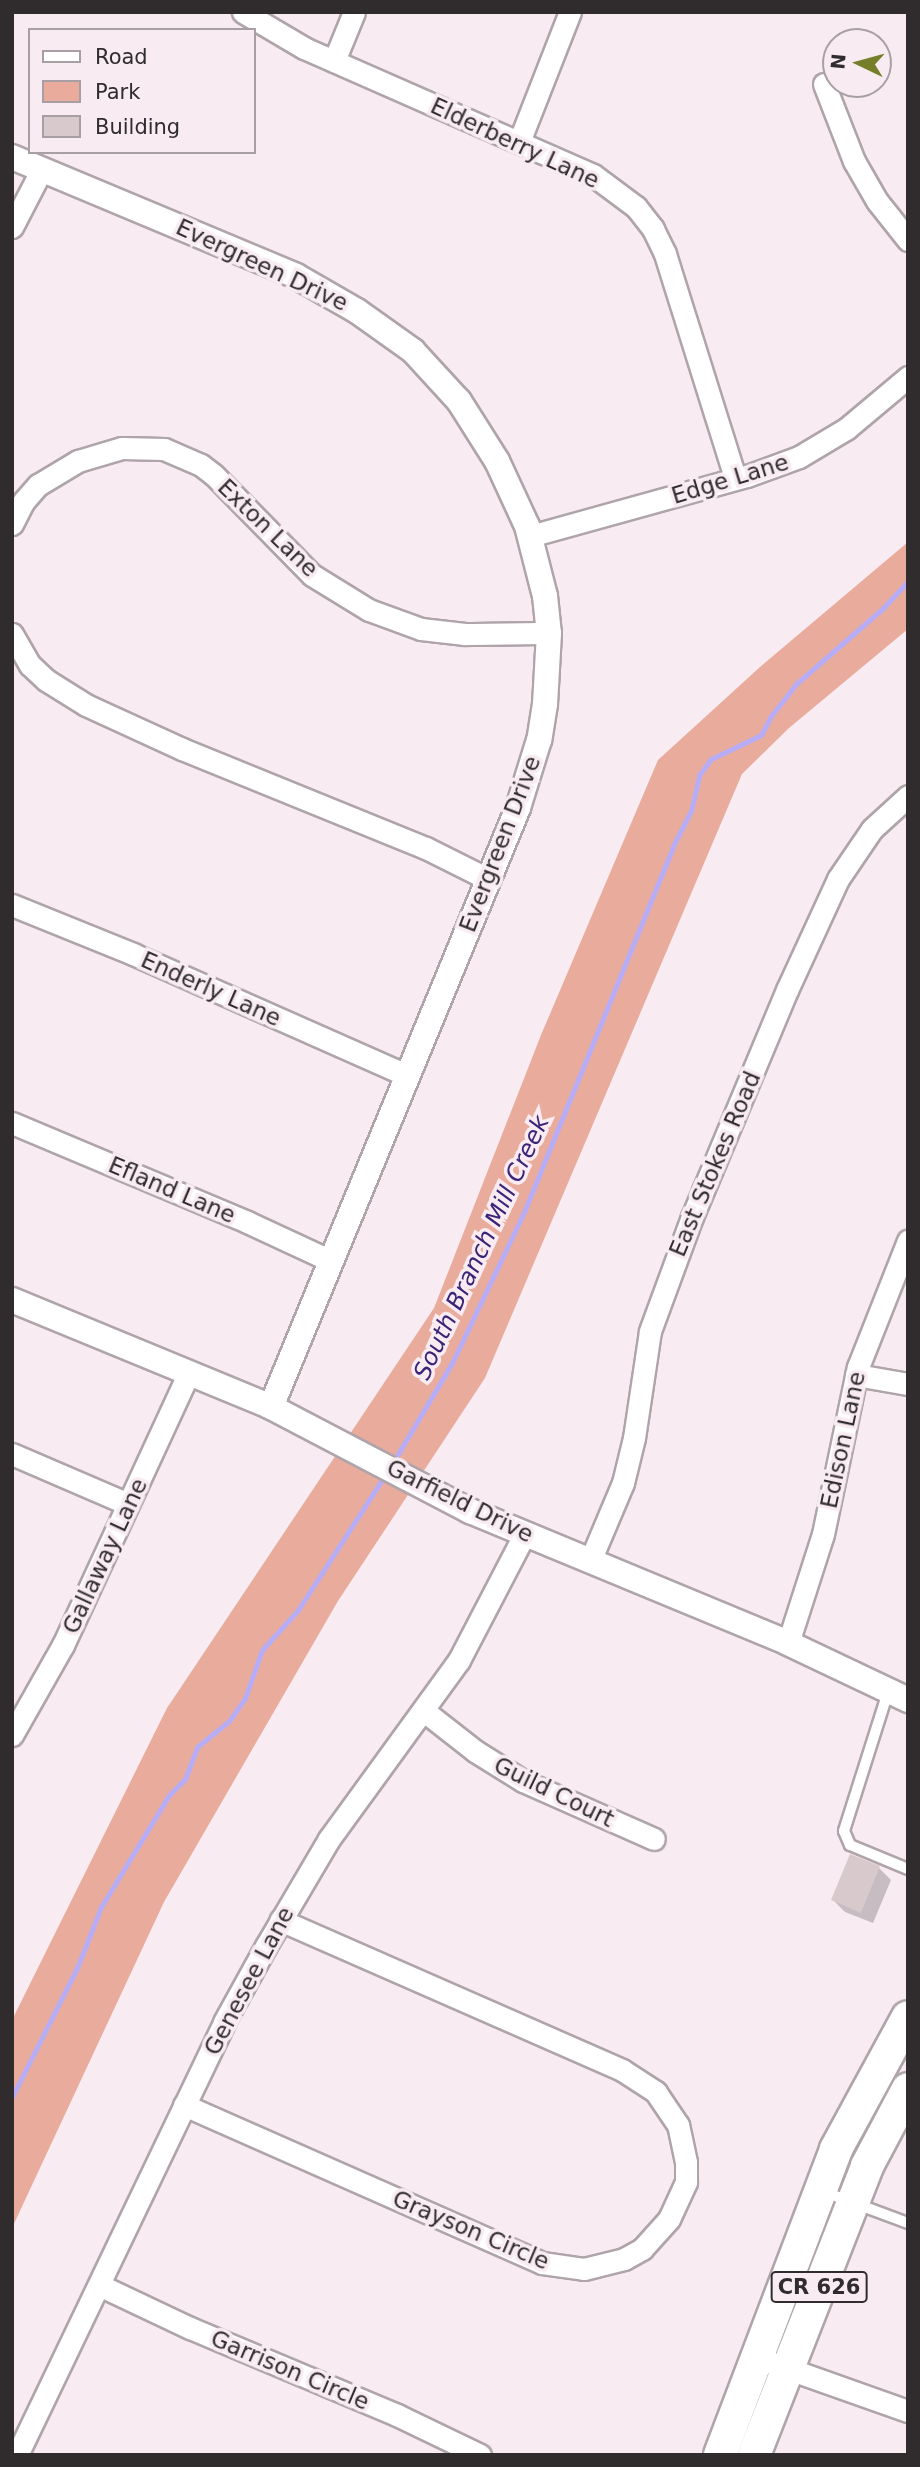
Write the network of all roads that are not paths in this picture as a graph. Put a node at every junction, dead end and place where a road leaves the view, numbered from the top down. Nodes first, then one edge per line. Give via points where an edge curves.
1 (243, 12) edge
2 (354, 12) edge
3 (569, 12) edge
4 (334, 61) junction
5 (830, 98) edge
6 (519, 142) junction
7 (12, 157) edge
8 (42, 169) junction
9 (12, 227) edge
10 (908, 240) edge
11 (908, 377) edge
12 (735, 478) junction
13 (12, 524) edge
14 (530, 536) junction
15 (549, 633) junction
16 (12, 634) edge
17 (908, 796) edge
18 (488, 879) junction
19 (12, 905) edge
20 (408, 1076) junction
21 (12, 1123) edge
22 (908, 1241) edge
23 (331, 1261) junction
24 (12, 1300) edge
25 (189, 1372) junction
26 (856, 1375) junction
27 (908, 1384) edge
28 (271, 1407) junction
29 (12, 1454) edge
30 (128, 1504) junction
31 (525, 1533) junction
32 (590, 1561) junction
33 (788, 1643) junction
34 (898, 1695) edge
35 (21, 1697) edge
36 (424, 1711) junction
37 (12, 1735) edge
38 (654, 1839) dead end
39 (908, 1869) edge
40 (280, 1920) junction
41 (908, 2017) edge
42 (908, 2090) edge
43 (184, 2105) junction
44 (820, 2191) junction
45 (852, 2203) junction
46 (908, 2224) edge
47 (100, 2285) junction
48 (772, 2364) junction
49 (908, 2412) edge
50 (17, 2455) edge
51 (480, 2455) edge
52 (720, 2455) edge
53 (754, 2455) edge

1 - 4 street, Elderberry Lane via 281,37
2 - 4 street
3 - 6 street
4 - 6 street, Elderberry Lane
5 - 10 street via 865,183
6 - 12 street, Elderberry Lane via 593,175 636,207 653,229 665,254
7 - 8 street, Evergreen Drive
8 - 9 street
8 - 14 street, Evergreen Drive via 262,260 328,292 387,330 437,375 472,420 507,482
11 - 12 street, Edge Lane via 823,444 774,467
12 - 14 street, Edge Lane
13 - 15 street, Exton Lane via 38,485 78,461 122,448 164,449 214,475 312,575 369,610 421,629 465,634
14 - 15 street, Evergreen Drive
15 - 18 street, Evergreen Drive via 539,740 518,808
16 - 18 street via 46,680 86,705 426,848
17 - 32 street, East Stokes Road via 873,829 838,879 688,1227 650,1331 623,1483
18 - 20 street, Evergreen Drive
19 - 20 street, Enderly Lane
20 - 23 street, Evergreen Drive
21 - 23 street, Efland Lane
22 - 26 street, Edison Lane
23 - 28 street, Evergreen Drive
24 - 25 street, Garfield Drive
25 - 28 street, Garfield Drive
25 - 30 street, Gallaway Lane
26 - 27 street
26 - 33 street, Edison Lane via 823,1534
28 - 31 street, Garfield Drive via 470,1511
29 - 30 street
30 - 35 street, Gallaway Lane via 63,1645
31 - 32 street, Garfield Drive
31 - 36 street, Genesee Lane via 484,1616
32 - 33 street, Garfield Drive
33 - 34 street, Garfield Drive
34 - 39 lane via 844,1831 850,1845
35 - 37 street, Gallaway Lane
36 - 38 street, Guild Court via 475,1751 532,1786
36 - 40 street, Genesee Lane via 335,1830
40 - 43 street, Genesee Lane
40 - 43 street, Grayson Circle via 622,2070 656,2092 678,2124 686,2162 686,2182 669,2219 642,2249 624,2259 584,2269 542,2263
41 - 44 main road, CR 626 via 836,2149
42 - 45 main road, CR 626
43 - 47 street, Genesee Lane
44 - 45 lane
44 - 48 main road, CR 626
45 - 46 lane
45 - 48 main road, CR 626
47 - 50 street, Genesee Lane
47 - 51 street, Garrison Circle
48 - 49 street
48 - 52 main road, CR 626
48 - 53 main road, CR 626

